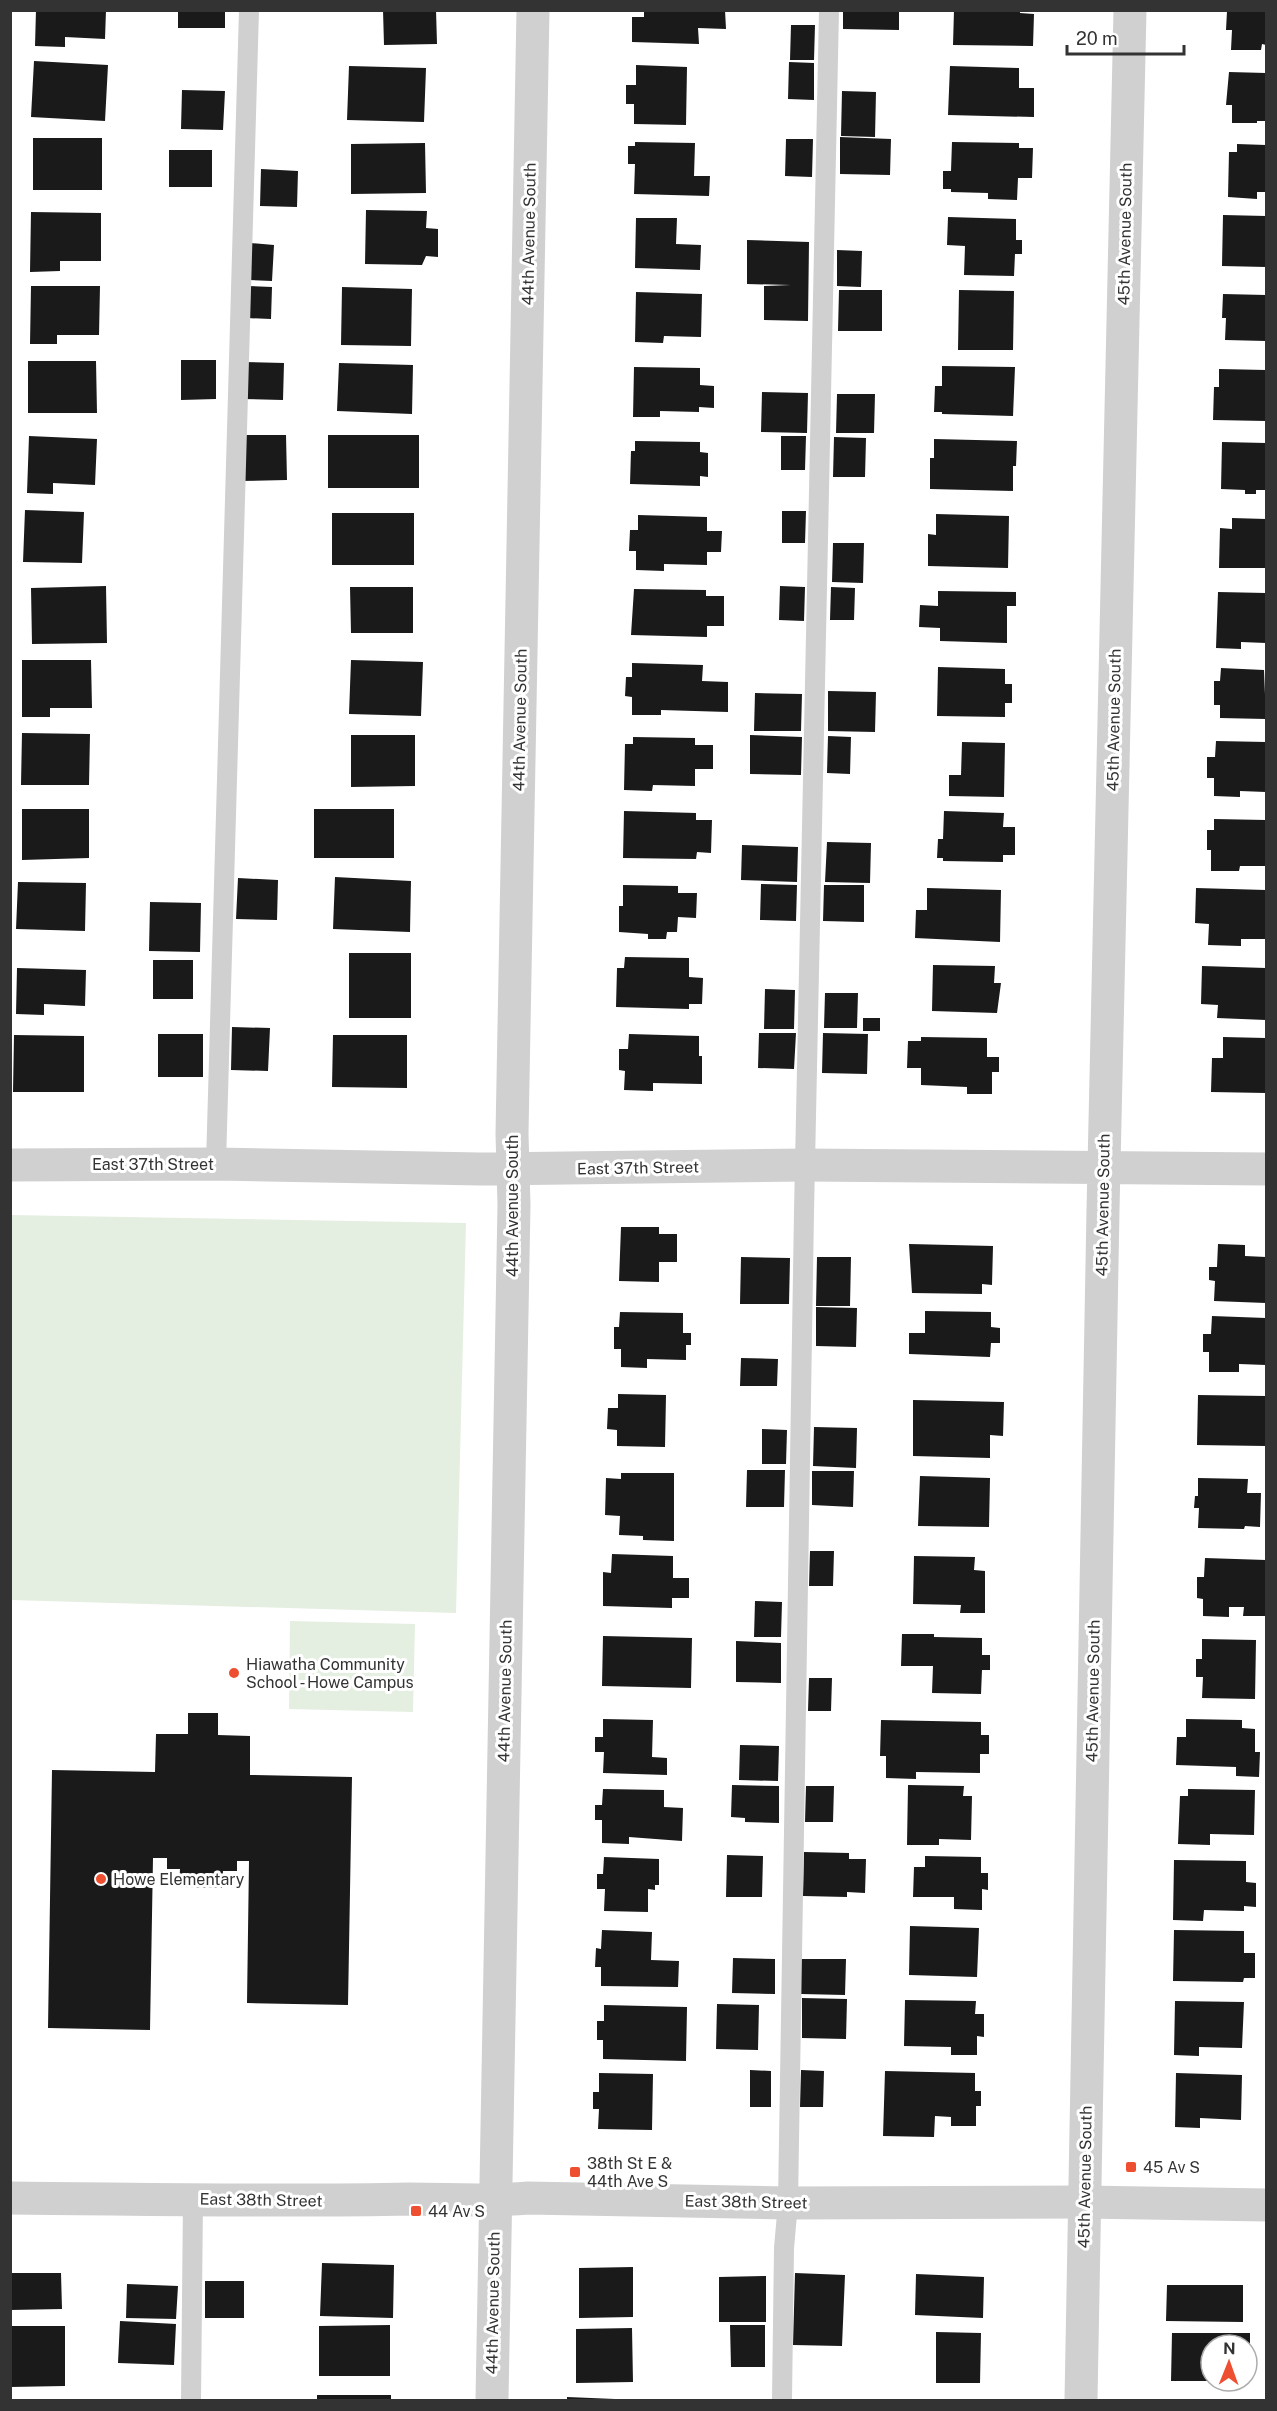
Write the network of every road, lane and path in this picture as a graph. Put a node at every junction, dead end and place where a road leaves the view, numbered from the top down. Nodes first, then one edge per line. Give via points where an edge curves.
1 (249, 10) edge
2 (533, 10) edge
3 (829, 10) edge
4 (1130, 10) edge
5 (216, 1164) junction
6 (10, 1165) edge
7 (805, 1165) junction
8 (513, 1169) junction
9 (1104, 1169) junction
10 (1266, 1169) edge
11 (10, 2198) edge
12 (193, 2199) junction
13 (495, 2201) junction
14 (1084, 2202) junction
15 (788, 2203) junction
16 (1266, 2205) edge
17 (191, 2400) edge
18 (492, 2400) edge
19 (782, 2400) edge
20 (1081, 2400) edge

1 - 5 lane
2 - 8 street, 44th Avenue South
3 - 7 lane
4 - 9 street, 45th Avenue South
5 - 6 street, East 37th Street
5 - 8 street, East 37th Street
7 - 8 street, East 37th Street
7 - 9 street, East 37th Street
7 - 15 lane
8 - 13 street, 44th Avenue South
9 - 10 street, East 37th Street
9 - 14 street, 45th Avenue South
11 - 12 street, East 38th Street
12 - 13 street, East 38th Street
12 - 17 lane
13 - 15 street, East 38th Street via 528,2198
13 - 18 street, 44th Avenue South
14 - 15 street, East 38th Street
14 - 16 street, East 38th Street
14 - 20 street, 45th Avenue South
15 - 19 lane

